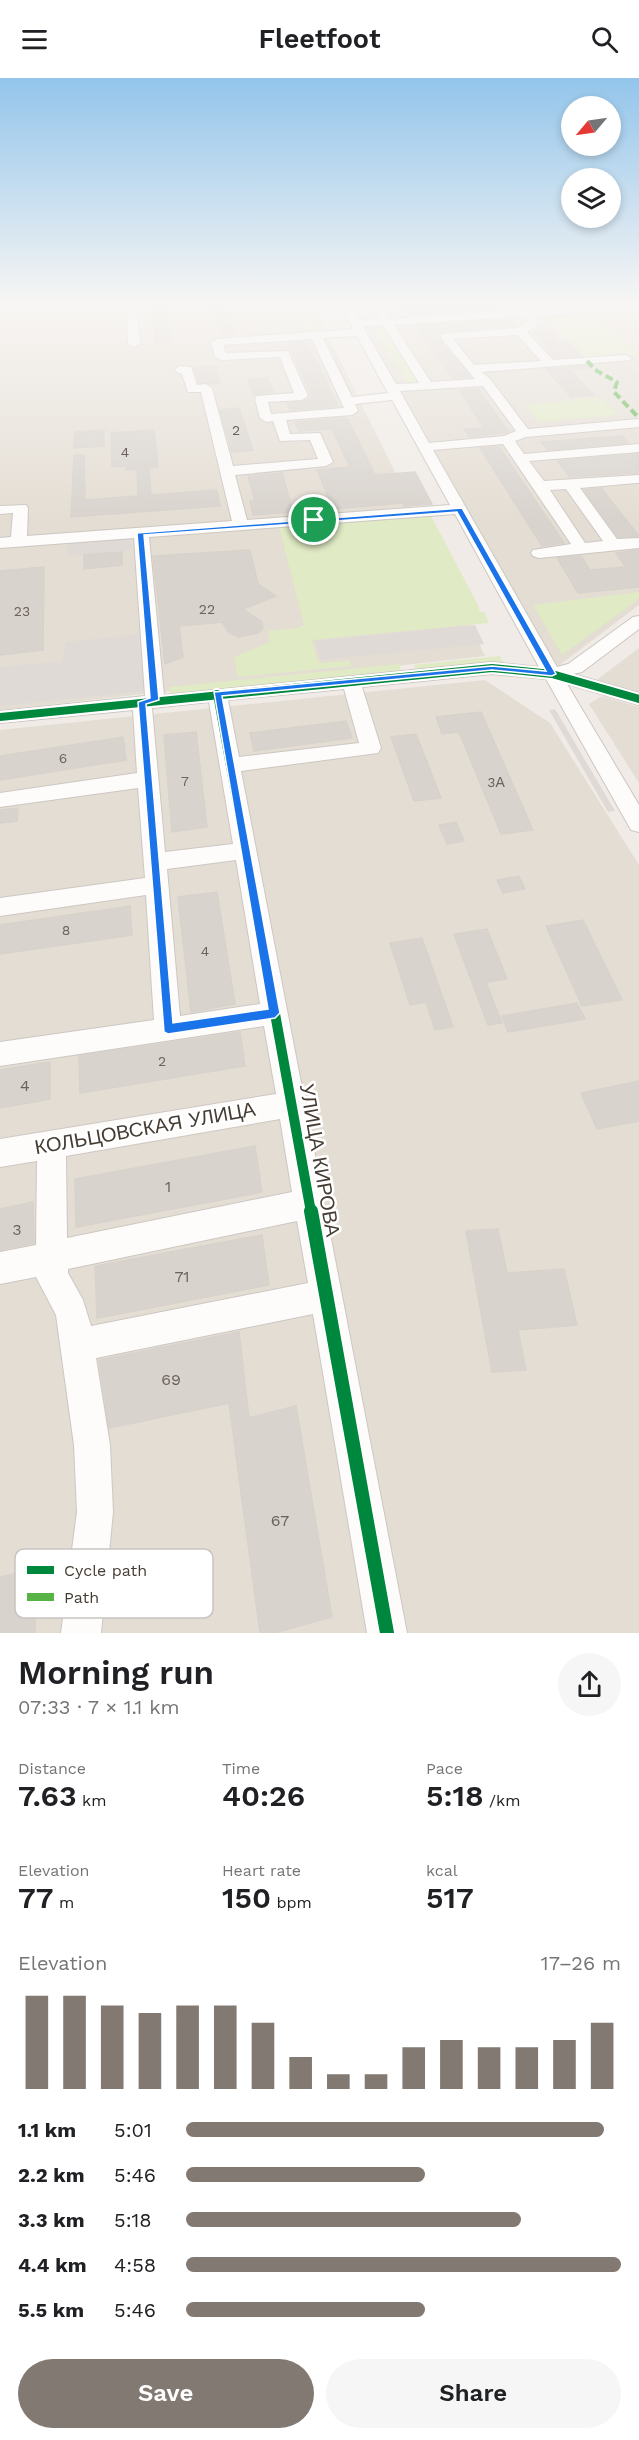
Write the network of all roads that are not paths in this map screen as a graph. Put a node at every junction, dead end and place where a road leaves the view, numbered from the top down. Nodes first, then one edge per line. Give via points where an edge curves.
1 (189, 376) edge
2 (293, 376) edge
3 (334, 376) edge
4 (385, 376) edge
5 (421, 376) edge
6 (479, 376) edge
7 (486, 382) junction
8 (427, 385) junction
9 (394, 392) junction
10 (346, 401) junction
11 (278, 417) junction
12 (639, 423) edge
13 (524, 433) junction
14 (507, 440) junction
15 (425, 447) junction
16 (639, 448) edge
17 (520, 458) junction
18 (227, 471) junction
19 (636, 479) dead end
20 (570, 484) junction
21 (540, 486) junction
22 (459, 509) junction
23 (0, 510) edge
24 (241, 526) junction
25 (141, 533) junction
26 (19, 542) junction
27 (0, 543) edge
28 (639, 543) edge
29 (613, 544) junction
30 (581, 548) junction
31 (539, 552) dead end
32 (639, 621) edge
33 (552, 674) junction
34 (351, 681) junction
35 (217, 694) junction
36 (639, 699) edge
37 (148, 701) junction
38 (0, 717) edge
39 (230, 765) junction
40 (148, 779) junction
41 (0, 800) edge
42 (639, 824) edge
43 (245, 851) junction
44 (156, 873) junction
45 (0, 907) edge
46 (275, 1013) junction
47 (168, 1029) junction
48 (0, 1054) edge
49 (291, 1104) junction
50 (51, 1144) junction
51 (0, 1153) edge
52 (309, 1204) junction
53 (52, 1258) junction
54 (0, 1268) edge
55 (327, 1295) junction
56 (76, 1345) junction
57 (91, 1549) edge
58 (83, 1618) edge
59 (379, 1631) edge
60 (81, 1633) edge

1 - 18 street via 192,389 206,388
2 - 11 street via 302,396 261,399 266,418
3 - 10 street
4 - 9 street
5 - 8 street
6 - 7 street
7 - 8 street
7 - 13 street
8 - 9 street
9 - 10 street
9 - 15 street
10 - 11 street via 352,411
11 - 18 street via 285,438 315,436 326,462
12 - 13 street
13 - 14 street
14 - 15 street
14 - 17 street
15 - 22 street
16 - 17 street
17 - 21 street
18 - 24 street
19 - 20 street
20 - 21 street
20 - 29 street
21 - 30 street
22 - 24 street
22 - 33 street
23 - 26 street via 21,508
24 - 25 street
25 - 26 street
25 - 37 street
26 - 27 street
28 - 29 street
29 - 30 street
30 - 31 street
32 - 33 street via 575,668
33 - 34 street via 492,668
33 - 36 street
33 - 42 street
34 - 35 street
34 - 39 street via 371,748
35 - 37 street
35 - 39 street, УЛИЦА КИРОВА
37 - 38 street
37 - 40 street
39 - 43 street, УЛИЦА КИРОВА
40 - 41 street
40 - 44 street
43 - 44 street
43 - 46 street, УЛИЦА КИРОВА
44 - 45 street
44 - 47 street
46 - 47 street
46 - 49 street, УЛИЦА КИРОВА
47 - 48 street
49 - 50 street, КОЛЬЦОВСКАЯ УЛИЦА
49 - 52 street, УЛИЦА КИРОВА
50 - 51 street, КОЛЬЦОВСКАЯ УЛИЦА
50 - 53 street
52 - 53 street
52 - 55 street, УЛИЦА КИРОВА
53 - 54 street
53 - 56 street via 52,1277 72,1311
55 - 56 street
55 - 59 street, УЛИЦА КИРОВА
56 - 57 street via 92,1445 95,1512
58 - 60 street

